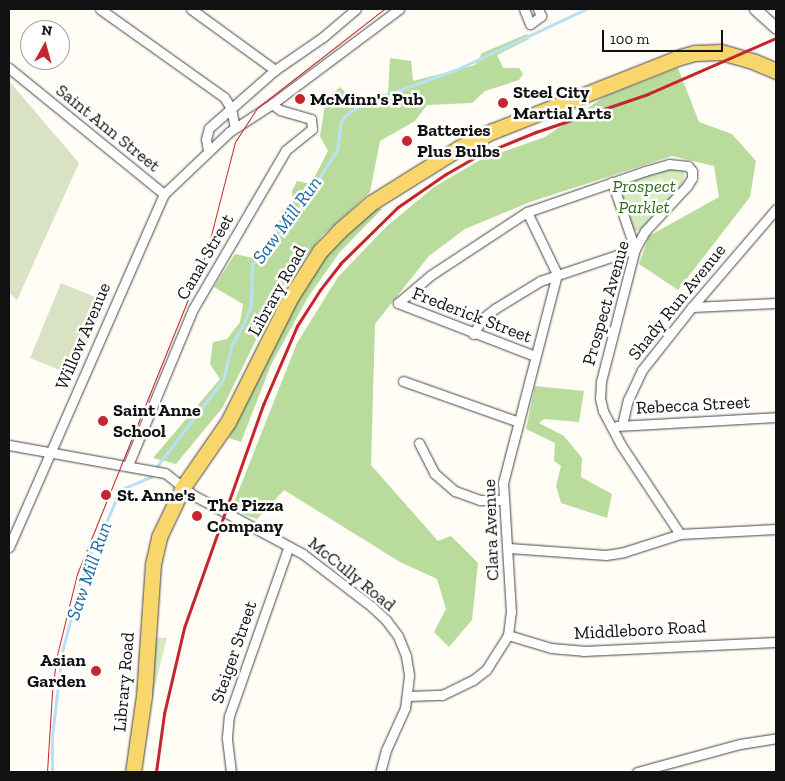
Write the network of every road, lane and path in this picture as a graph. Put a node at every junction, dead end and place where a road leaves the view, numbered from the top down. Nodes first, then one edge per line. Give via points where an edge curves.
1 (100, 9) edge
2 (191, 9) edge
3 (356, 9) edge
4 (399, 9) edge
5 (524, 9) edge
6 (538, 9) edge
7 (755, 9) edge
8 (776, 28) edge
9 (9, 68) edge
10 (275, 70) junction
11 (776, 71) edge
12 (272, 104) junction
13 (231, 108) junction
14 (235, 128) junction
15 (208, 151) junction
16 (612, 182) junction
17 (164, 194) junction
18 (776, 209) edge
19 (528, 212) junction
20 (635, 249) junction
21 (557, 274) junction
22 (398, 303) joint
23 (776, 303) edge
24 (692, 307) junction
25 (473, 334) junction
26 (535, 356) junction
27 (403, 381) dead end
28 (776, 417) edge
29 (519, 422) junction
30 (622, 425) junction
31 (611, 426) junction
32 (419, 443) dead end
33 (9, 445) edge
34 (52, 452) junction
35 (128, 465) junction
36 (183, 487) junction
37 (503, 500) junction
38 (776, 529) edge
39 (680, 534) junction
40 (289, 546) junction
41 (9, 547) edge
42 (509, 548) junction
43 (508, 634) junction
44 (776, 642) edge
45 (408, 696) junction
46 (776, 738) edge
47 (133, 772) edge
48 (231, 772) edge
49 (380, 772) edge
50 (642, 772) edge

1 - 13 street via 224,97
2 - 10 street
3 - 10 street via 323,38
4 - 12 street, Willow Avenue
5 - 6 street via 530,24 541,16
7 - 8 street
9 - 17 street, Saint Ann Street
10 - 13 street
11 - 36 main road, Library Road via 721,52 695,53 677,58 477,139 434,162 371,203 320,251 302,278 244,393
12 - 14 street, Willow Avenue
12 - 35 street, Canal Street via 280,110 311,119 312,129 286,150 193,309
13 - 14 street
13 - 15 street via 209,128 206,139
14 - 15 street, Willow Avenue
15 - 17 street, Willow Avenue
16 - 19 street, Prospect Avenue
16 - 20 street
16 - 20 street, Prospect Avenue via 669,164 682,164 692,170 687,186 644,231
17 - 34 street, Willow Avenue
18 - 24 street, Shady Run Avenue
19 - 21 street
19 - 22 street, Prospect Avenue via 431,275
20 - 21 street
20 - 31 street, Prospect Avenue via 600,381 600,398
21 - 25 street via 496,308 483,318
21 - 26 street, Clara Avenue
22 - 25 street, Frederick Street
23 - 24 street
24 - 30 street, Shady Run Avenue via 642,370 628,400
25 - 26 street, Frederick Street
26 - 29 street, Clara Avenue
27 - 29 street
28 - 30 street, Rebecca Street
29 - 37 street, Clara Avenue via 504,472
30 - 31 street, Rebecca Street
31 - 39 street, Prospect Avenue
32 - 37 street via 434,474 455,492 480,500
33 - 34 street
34 - 35 street
34 - 41 street, Willow Avenue
35 - 36 street, McCully Road via 165,472
36 - 40 street, McCully Road via 217,510 245,521
36 - 47 main road, Library Road via 159,538 153,564 144,696
37 - 42 street, Clara Avenue
38 - 39 street
39 - 42 street via 606,555
40 - 45 street, McCully Road via 304,554 386,620 398,636 406,656
40 - 48 street, Steiger Street via 229,716 227,737
42 - 43 street, Clara Avenue via 511,612
43 - 44 street, Middleboro Road via 551,648 583,651
43 - 45 street, Clara Avenue via 486,670 474,680 442,695
45 - 49 street, McCully Road
46 - 50 street via 740,744

